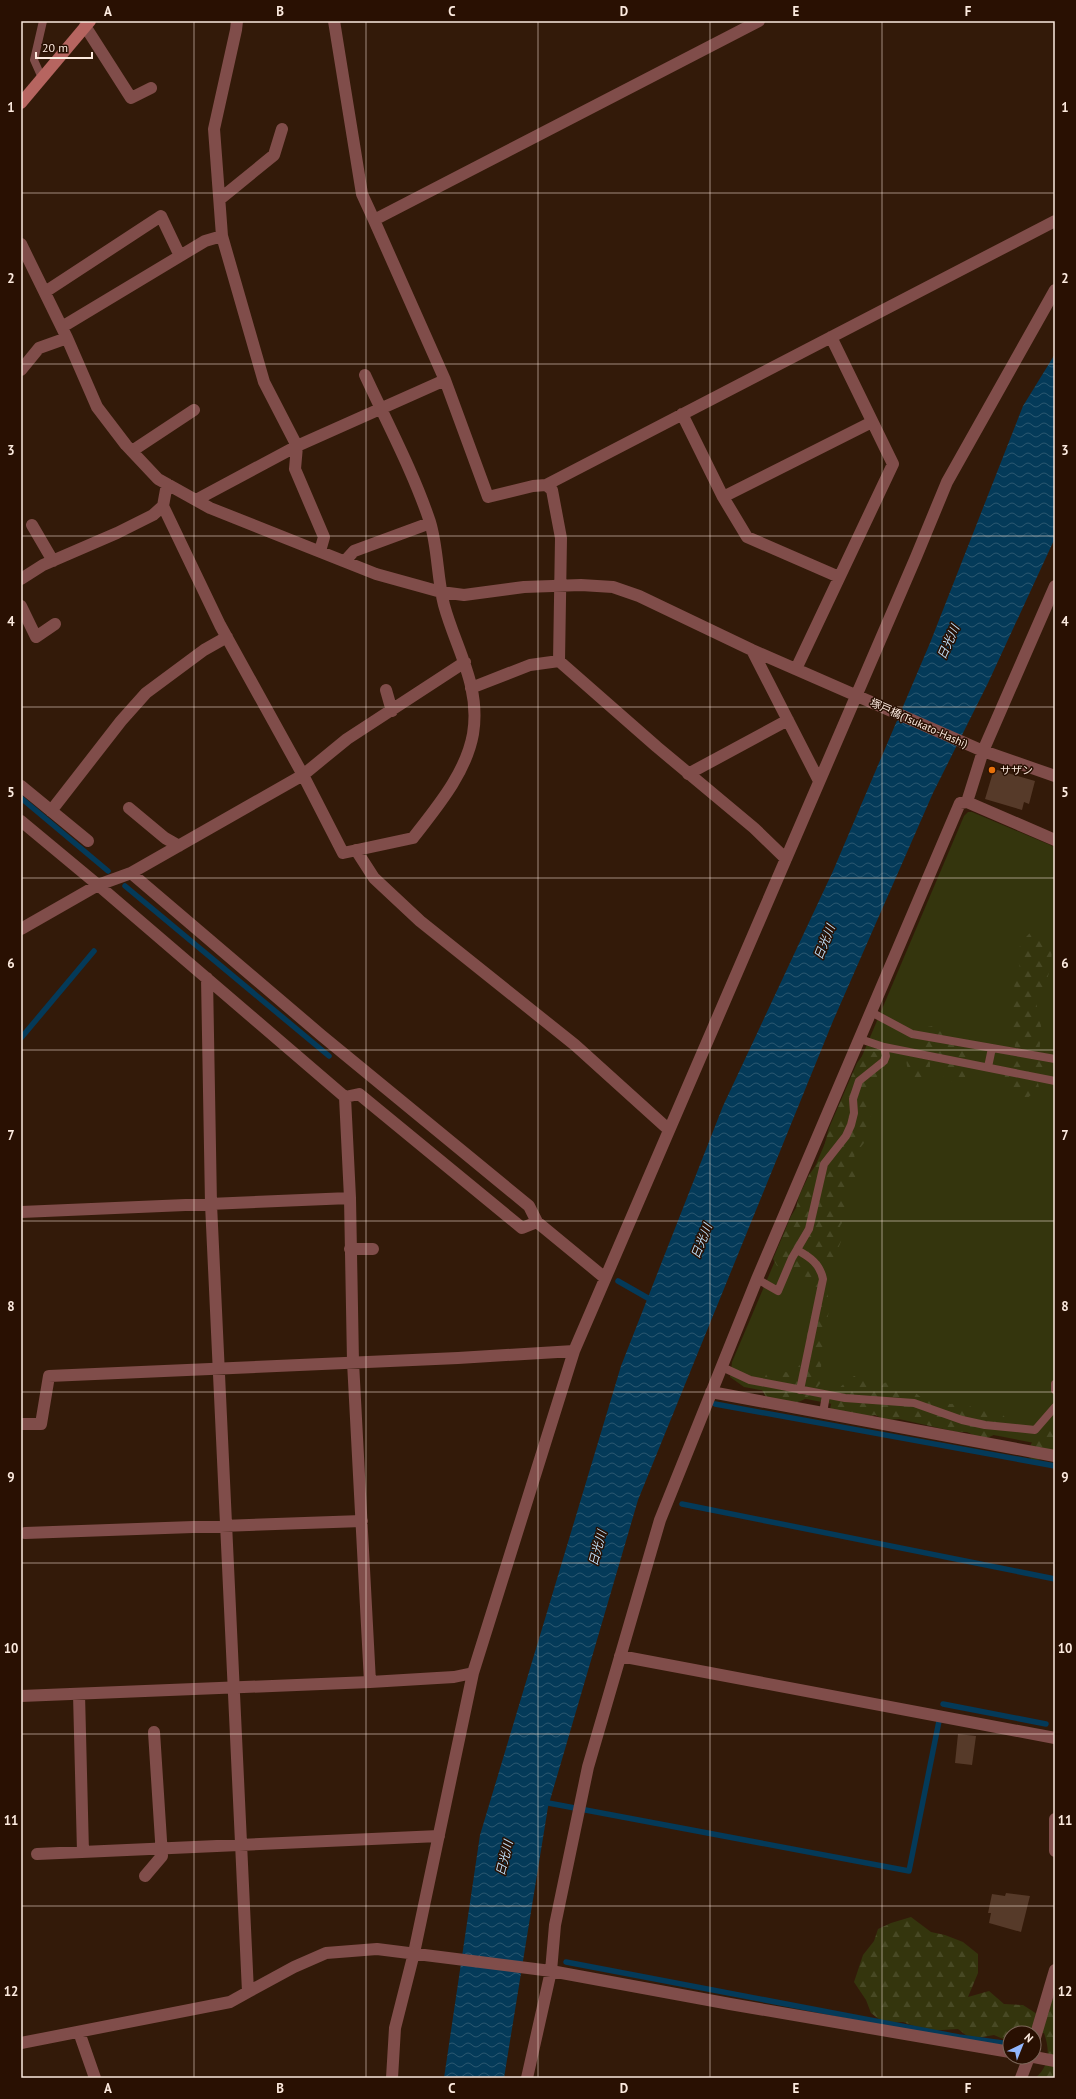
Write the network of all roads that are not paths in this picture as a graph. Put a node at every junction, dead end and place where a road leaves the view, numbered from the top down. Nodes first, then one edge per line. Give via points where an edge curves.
1 (43, 21) edge
2 (237, 21) edge
3 (334, 21) edge
4 (758, 21) edge
5 (87, 24) edge
6 (42, 78) junction
7 (151, 88) dead end
8 (21, 103) edge
9 (282, 129) dead end
10 (220, 199) junction
11 (374, 220) junction
12 (1055, 221) edge
13 (222, 236) junction
14 (21, 244) edge
15 (180, 256) junction
16 (1055, 290) edge
17 (45, 292) junction
18 (65, 333) junction
19 (831, 337) junction
20 (21, 370) edge
21 (365, 375) dead end
22 (444, 380) junction
23 (194, 410) dead end
24 (381, 410) junction
25 (682, 414) junction
26 (872, 422) junction
27 (297, 446) junction
28 (132, 451) junction
29 (168, 484) junction
30 (546, 485) junction
31 (723, 497) junction
32 (196, 500) junction
33 (162, 506) junction
34 (430, 523) junction
35 (32, 525) dead end
36 (320, 551) junction
37 (53, 561) junction
38 (345, 561) junction
39 (839, 577) junction
40 (21, 578) edge
41 (561, 586) junction
42 (1055, 586) edge
43 (442, 592) junction
44 (21, 606) edge
45 (55, 624) dead end
46 (227, 637) junction
47 (752, 650) junction
48 (558, 661) junction
49 (465, 662) junction
50 (796, 669) junction
51 (472, 688) junction
52 (386, 690) dead end
53 (855, 695) junction
54 (392, 711) junction
55 (788, 720) junction
56 (984, 751) junction
57 (302, 774) junction
58 (688, 774) junction
59 (1055, 776) edge
60 (819, 781) junction
61 (21, 786) edge
62 (967, 802) junction
63 (129, 808) dead end
64 (52, 811) junction
65 (21, 821) edge
66 (1055, 840) edge
67 (88, 841) dead end
68 (179, 846) junction
69 (356, 850) junction
70 (786, 859) junction
71 (131, 873) junction
72 (98, 885) junction
73 (21, 929) edge
74 (207, 978) junction
75 (871, 1012) junction
76 (860, 1039) junction
77 (884, 1047) junction
78 (992, 1048) junction
79 (1055, 1059) edge
80 (988, 1067) junction
81 (1055, 1081) edge
82 (345, 1097) junction
83 (668, 1129) junction
84 (350, 1198) junction
85 (211, 1204) junction
86 (21, 1212) edge
87 (537, 1222) junction
88 (350, 1249) junction
89 (373, 1249) dead end
90 (797, 1250) junction
91 (605, 1278) junction
92 (757, 1279) junction
93 (574, 1351) junction
94 (353, 1362) junction
95 (722, 1367) junction
96 (220, 1368) junction
97 (1055, 1384) edge
98 (800, 1390) junction
99 (1055, 1390) edge
100 (712, 1392) junction
101 (826, 1395) junction
102 (1055, 1407) edge
103 (823, 1413) junction
104 (21, 1424) edge
105 (1055, 1456) edge
106 (362, 1521) junction
107 (227, 1526) junction
108 (25, 1533) dead end
109 (620, 1656) junction
110 (474, 1673) junction
111 (370, 1682) junction
112 (234, 1687) junction
113 (79, 1694) junction
114 (21, 1696) edge
115 (154, 1732) dead end
116 (1055, 1738) edge
117 (1055, 1819) edge
118 (1054, 1834) edge
119 (439, 1836) junction
120 (241, 1845) junction
121 (161, 1849) junction
122 (1055, 1851) edge
123 (83, 1852) junction
124 (37, 1854) dead end
125 (146, 1876) dead end
126 (417, 1953) junction
127 (548, 1970) junction
128 (1055, 1970) edge
129 (248, 1992) junction
130 (1038, 2025) edge
131 (80, 2032) junction
132 (21, 2043) edge
133 (1002, 2051) edge
134 (1042, 2059) edge
135 (1055, 2061) edge
136 (1026, 2065) edge
137 (95, 2078) edge
138 (392, 2078) edge
139 (527, 2078) edge
140 (1021, 2078) edge

1 - 6 lane via 34,60
2 - 10 street via 214,130
3 - 11 street via 362,194
4 - 11 street
5 - 6 street
5 - 7 street via 131,98
6 - 8 street
9 - 10 street via 274,155
10 - 13 street
11 - 22 street
12 - 19 street
13 - 15 street via 205,241
13 - 27 street via 264,382
14 - 17 street, 塚戸橋(Tsukato-Hashi)
15 - 17 street via 161,216
15 - 18 street
16 - 53 street via 947,482
17 - 18 street, 塚戸橋(Tsukato-Hashi)
18 - 20 street via 39,348
18 - 28 street, 塚戸橋(Tsukato-Hashi) via 97,407
19 - 25 street
19 - 26 street
21 - 24 street
22 - 24 street
22 - 30 street via 488,497
23 - 28 street
24 - 27 street
24 - 34 street
25 - 30 street
25 - 31 street
26 - 31 street
26 - 39 street via 893,464
27 - 32 street
27 - 36 street via 295,470 324,537
28 - 29 street, 塚戸橋(Tsukato-Hashi) via 158,479
29 - 32 street, 塚戸橋(Tsukato-Hashi)
29 - 33 street
30 - 41 street via 552,490 561,538
31 - 39 street via 747,537
32 - 36 street, 塚戸橋(Tsukato-Hashi) via 210,508
33 - 37 street via 153,515
33 - 46 street
34 - 38 street via 354,551
34 - 43 street
35 - 37 street
36 - 38 street, 塚戸橋(Tsukato-Hashi)
37 - 40 street
38 - 43 street, 塚戸橋(Tsukato-Hashi) via 376,574
39 - 50 street
41 - 43 street, 塚戸橋(Tsukato-Hashi) via 524,587 464,595
41 - 47 street, 塚戸橋(Tsukato-Hashi) via 613,587 639,596
41 - 48 street
42 - 56 street
43 - 49 street via 451,629
44 - 45 street via 36,637
46 - 57 street
46 - 64 street via 204,650 146,693 121,721
47 - 50 street, 塚戸橋(Tsukato-Hashi)
47 - 55 street
48 - 51 street via 530,666
48 - 58 street
49 - 51 street
49 - 54 street
50 - 53 street, 塚戸橋(Tsukato-Hashi)
51 - 69 street via 473,734 462,764 445,796 413,838
52 - 54 street
53 - 56 street, 塚戸橋(Tsukato-Hashi)
53 - 60 street
54 - 57 street via 348,739
55 - 58 street
55 - 60 street
56 - 59 street, 塚戸橋(Tsukato-Hashi)
56 - 62 street
57 - 68 street
57 - 69 street via 342,853
58 - 70 street via 754,828
60 - 70 street
61 - 64 street
62 - 66 street
62 - 75 street via 960,803
63 - 68 street via 165,838
64 - 67 street
65 - 72 street
68 - 71 street
69 - 83 street via 374,878 420,921 575,1045
70 - 83 street
71 - 72 street
71 - 87 street via 529,1206
72 - 73 street
72 - 74 street
74 - 82 street
74 - 85 street
75 - 76 street
75 - 78 lane via 912,1034
76 - 77 lane
76 - 92 street
77 - 80 lane
77 - 90 lane via 884,1061 859,1081 853,1098 854,1114 851,1126 824,1164 809,1229
78 - 79 lane
78 - 80 lane
80 - 81 lane
82 - 84 street
82 - 87 street via 359,1094 522,1228
83 - 91 street
84 - 85 street
84 - 88 street
85 - 86 street
85 - 96 street
87 - 91 street
88 - 89 street
88 - 94 street
90 - 92 lane via 778,1291
90 - 98 lane via 816,1263 822,1279
91 - 93 street
92 - 95 street
93 - 94 street
93 - 110 street
94 - 96 street
94 - 106 street
95 - 98 lane via 750,1380
95 - 100 street
96 - 104 street via 49,1376 41,1424
96 - 107 street
97 - 99 lane
98 - 101 lane
100 - 103 street
100 - 109 street via 660,1520
101 - 102 lane via 914,1403 962,1420 1035,1430
101 - 103 lane
103 - 105 street
106 - 107 street
106 - 111 street
107 - 108 street
107 - 112 street
109 - 116 street
109 - 127 street via 588,1767
110 - 111 street via 454,1677
110 - 119 street
111 - 112 street
112 - 113 street
112 - 120 street
113 - 114 street
113 - 123 street
115 - 121 street
117 - 118 street
118 - 122 street
119 - 120 street
119 - 126 street
120 - 121 street
120 - 129 street
121 - 123 street
121 - 125 street via 162,1856
123 - 124 street
126 - 127 street
126 - 129 street via 376,1949 326,1954 294,1967
126 - 138 street via 395,2028
127 - 133 street
127 - 139 street
128 - 130 street
129 - 131 street via 230,2002
131 - 132 street
131 - 137 street
134 - 135 street
136 - 140 street

